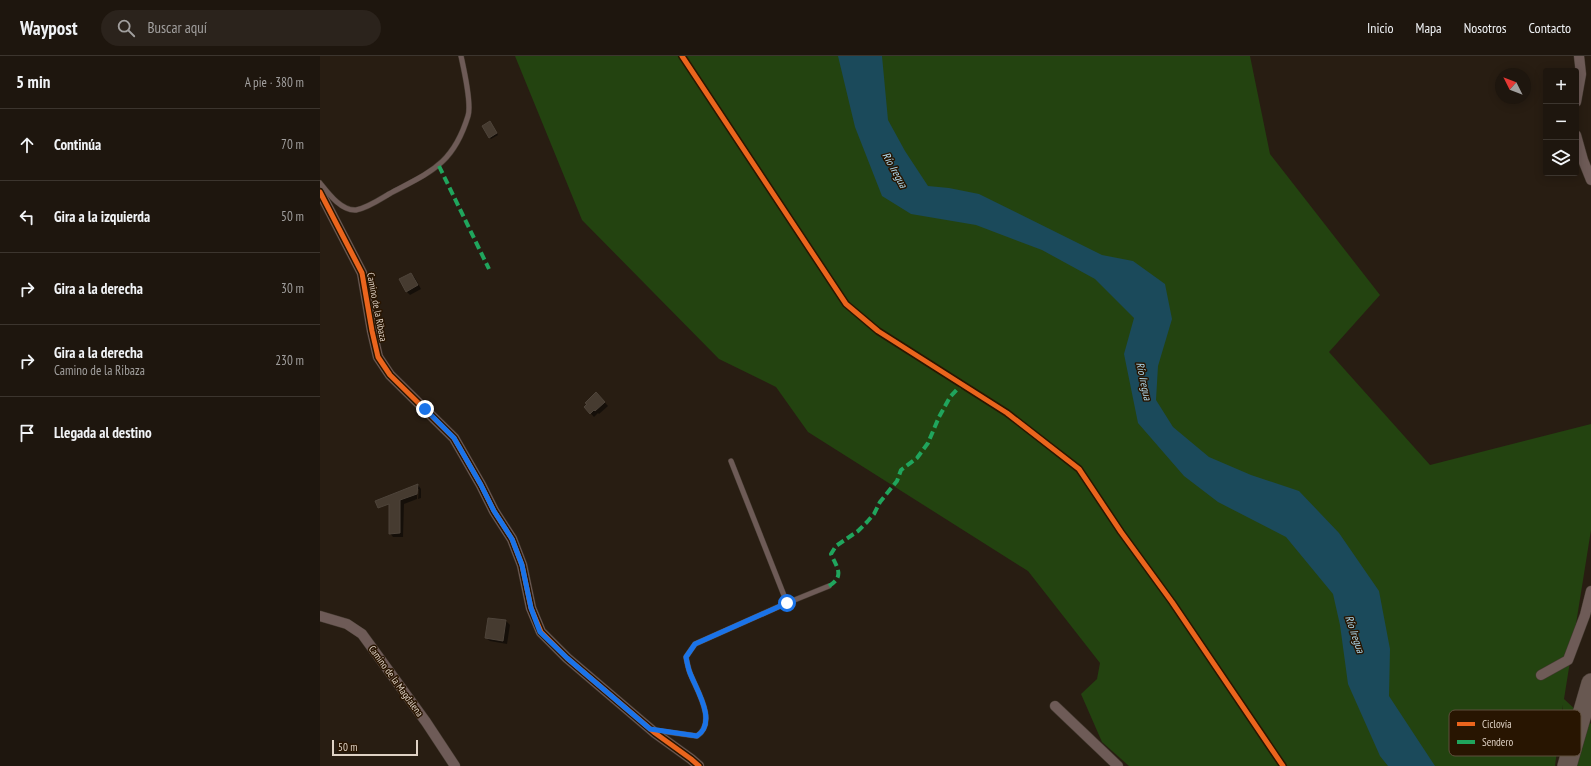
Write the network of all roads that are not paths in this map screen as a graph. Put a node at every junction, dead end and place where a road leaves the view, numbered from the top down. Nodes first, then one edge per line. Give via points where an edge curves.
1 (461, 56) edge
2 (1579, 56) edge
3 (1579, 88) edge
4 (1577, 140) edge
5 (1591, 180) edge
6 (320, 183) edge
7 (320, 192) edge
8 (731, 461) dead end
9 (829, 586) dead end
10 (1591, 591) edge
11 (787, 603) junction
12 (320, 616) edge
13 (1541, 675) dead end
14 (1591, 683) edge
15 (1055, 706) dead end
16 (1581, 718) edge
17 (650, 729) junction
18 (1570, 756) edge
19 (455, 766) edge
20 (699, 766) edge
21 (1118, 766) edge
22 (1567, 766) edge

1 - 6 lane via 469,114 458,142 443,163 375,202 355,210 340,204
2 - 3 street via 1582,74
4 - 5 street
7 - 17 street, Camino de la Ribaza via 362,273 378,357 390,375 454,438 512,539 522,565 531,608 540,632
8 - 11 lane
9 - 11 lane
10 - 13 street via 1568,660
11 - 17 lane via 695,644 686,657 690,673 704,703 706,724 702,732 697,736
12 - 19 street, Camino de la Magdalena via 347,624 362,634
14 - 16 highway
15 - 21 street
17 - 20 street, Camino de la Ribaza
18 - 22 highway

